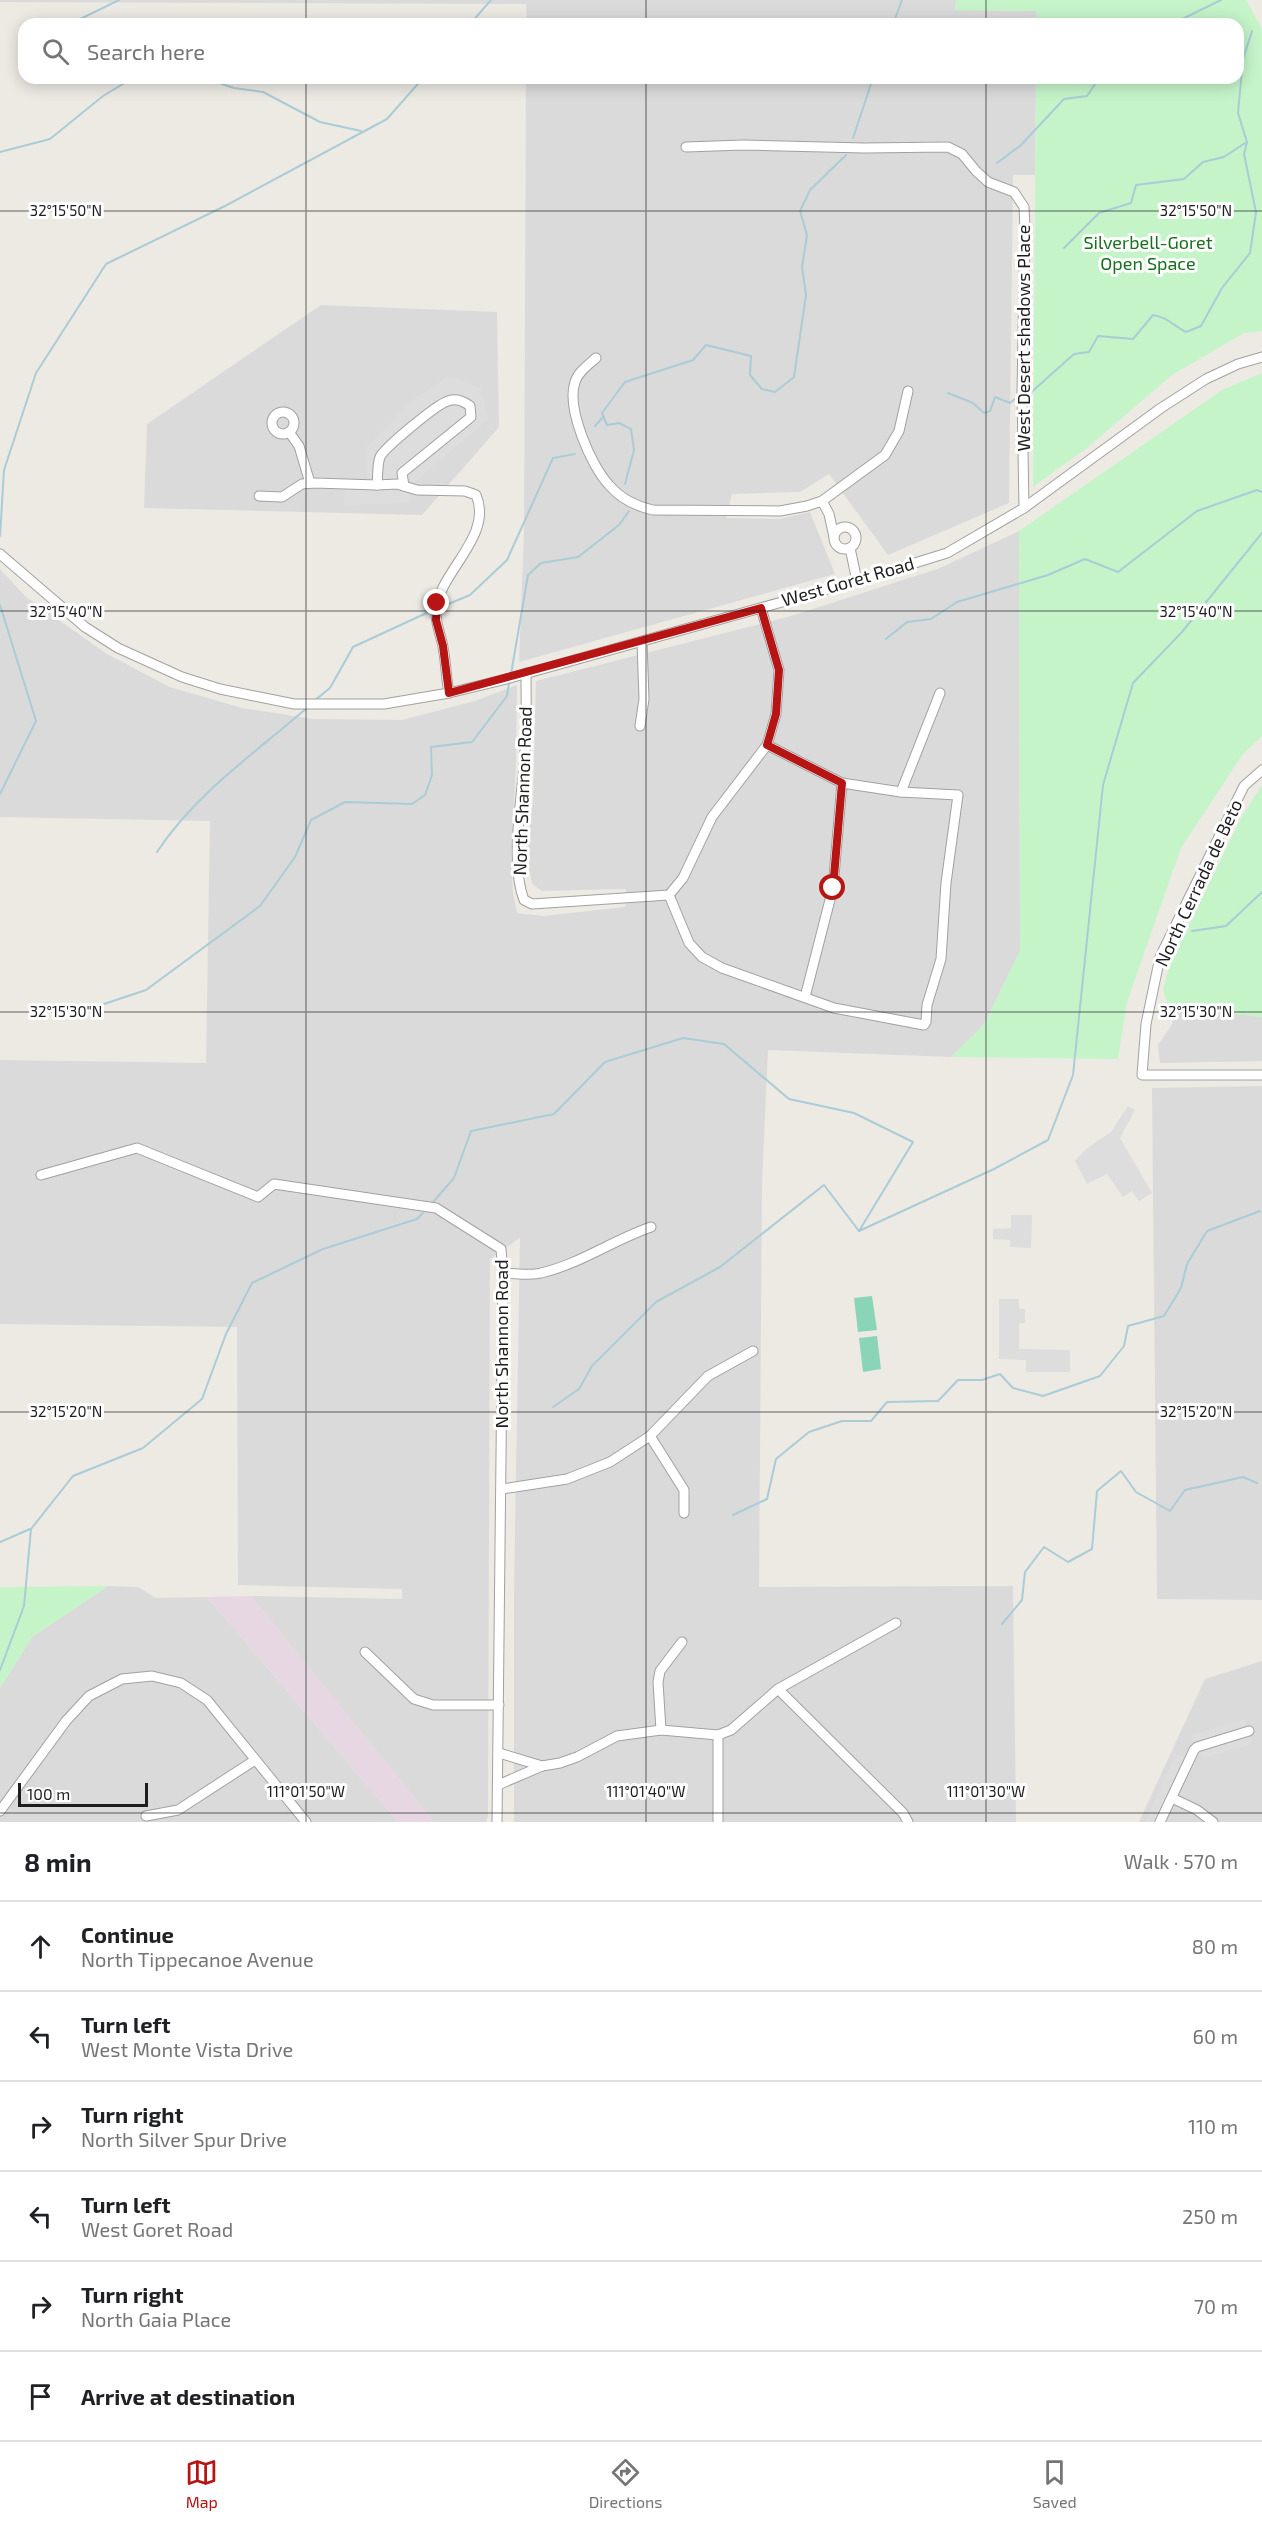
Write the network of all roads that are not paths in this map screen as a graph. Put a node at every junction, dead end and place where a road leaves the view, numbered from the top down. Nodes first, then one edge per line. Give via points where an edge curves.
1 (686, 147) dead end
2 (1262, 357) edge
3 (596, 358) dead end
4 (908, 391) dead end
5 (289, 432) dead end
6 (310, 483) junction
7 (377, 485) junction
8 (404, 486) junction
9 (259, 496) dead end
10 (822, 501) junction
11 (1024, 508) junction
12 (829, 514) junction
13 (846, 527) junction
14 (834, 537) junction
15 (850, 548) junction
16 (0, 555) edge
17 (857, 581) junction
18 (761, 608) junction
19 (642, 642) junction
20 (526, 673) junction
21 (449, 693) junction
22 (940, 693) dead end
23 (640, 726) dead end
24 (767, 745) junction
25 (1262, 770) edge
26 (842, 783) junction
27 (901, 792) junction
28 (669, 895) junction
29 (805, 998) junction
30 (1262, 1075) edge
31 (41, 1175) dead end
32 (651, 1227) dead end
33 (503, 1273) junction
34 (753, 1352) dead end
35 (650, 1436) junction
36 (502, 1489) junction
37 (684, 1513) dead end
38 (896, 1623) dead end
39 (681, 1642) dead end
40 (364, 1652) dead end
41 (778, 1689) junction
42 (499, 1705) junction
43 (661, 1730) junction
44 (1249, 1731) dead end
45 (718, 1735) junction
46 (499, 1753) junction
47 (255, 1760) junction
48 (542, 1766) junction
49 (498, 1785) junction
50 (1172, 1798) junction
51 (0, 1811) edge
52 (146, 1816) dead end
53 (306, 1822) edge
54 (497, 1822) edge
55 (718, 1822) edge
56 (908, 1822) edge
57 (1160, 1822) edge
58 (1213, 1822) edge

1 - 11 street, West Desert shadows Place via 948,147 962,154 988,182 1014,192 1024,207 1025,229
2 - 11 street, West Goret Road via 1238,364 1197,385
3 - 10 street via 575,381 575,416 608,484 637,506 653,510 780,511
4 - 10 street via 900,432 885,455
5 - 6 street via 299,446
6 - 7 street
6 - 9 street via 282,497
7 - 8 street
7 - 8 street via 380,457 415,423 448,401 461,400 470,406 471,417 402,473
8 - 21 street via 465,491 476,495 481,506 464,555 442,589 435,611
10 - 12 street
11 - 17 street, West Goret Road via 947,553
12 - 13 street
12 - 14 street
13 - 14 street
13 - 15 street via 855,534 855,543
14 - 15 street via 838,546
15 - 17 street
16 - 21 street, West Goret Road via 85,627 118,648 182,677 220,689 294,704 336,706 384,704
17 - 18 street, West Goret Road
18 - 19 street, West Goret Road
18 - 24 street via 779,670 776,714
19 - 20 street, West Goret Road
19 - 23 street via 644,699
20 - 21 street, West Goret Road
20 - 28 street, North Shannon Road via 518,848 524,900 532,904
22 - 27 street
24 - 26 street
24 - 28 street via 712,817 683,878
25 - 30 street, North Cerrada de Beto via 1245,786 1160,957 1146,1024 1142,1075
26 - 27 street
26 - 29 street via 833,888
27 - 29 street via 958,795 941,959 924,1025 834,1008
28 - 29 street via 689,944 702,957
31 - 33 street, North Shannon Road via 137,1148 258,1197 274,1184 436,1208 501,1249
32 - 33 street via 539,1274
33 - 36 street, North Shannon Road
34 - 35 street via 708,1376
35 - 36 street via 610,1462 567,1479
35 - 37 street via 684,1490
36 - 42 street, North Shannon Road
38 - 41 street
39 - 43 street via 660,1671
40 - 42 street via 414,1699 433,1705
41 - 45 street via 731,1730
41 - 56 street
42 - 46 street, North Shannon Road
43 - 45 street
43 - 48 street via 617,1736 577,1757
44 - 50 street via 1197,1747
45 - 55 street
46 - 48 street
46 - 49 street, North Shannon Road
47 - 51 street via 207,1700 182,1683 152,1676 122,1679 88,1696
47 - 52 street via 178,1810
47 - 53 street
48 - 49 street
49 - 54 street, North Shannon Road
50 - 57 street
50 - 58 street

